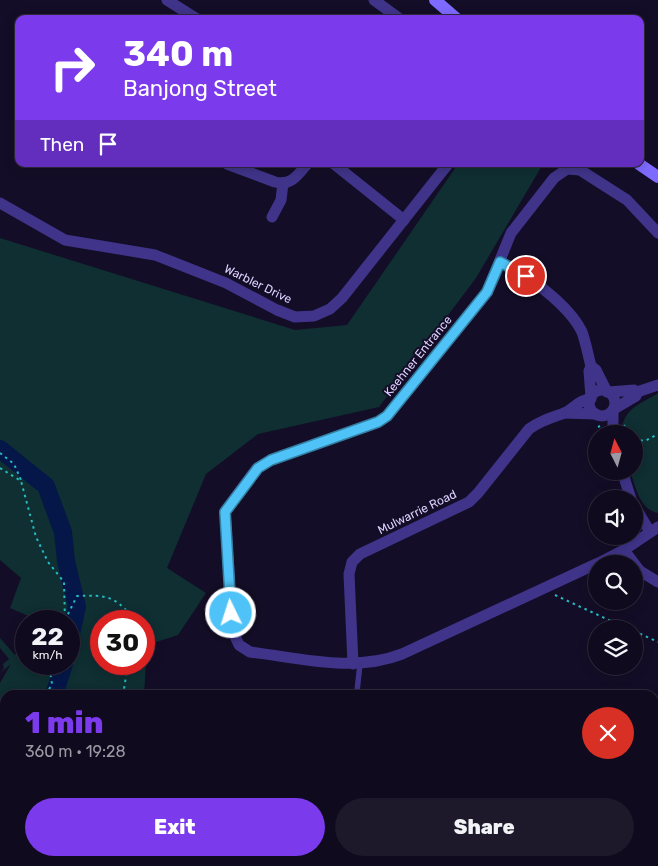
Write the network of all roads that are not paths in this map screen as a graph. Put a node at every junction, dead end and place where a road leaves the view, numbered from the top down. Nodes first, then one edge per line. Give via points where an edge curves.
1 (168, 0) edge
2 (374, 0) edge
3 (435, 0) edge
4 (191, 15) edge
5 (395, 15) edge
6 (452, 15) edge
7 (238, 167) edge
8 (304, 167) edge
9 (338, 167) edge
10 (446, 167) edge
11 (643, 167) edge
12 (658, 177) edge
13 (283, 183) junction
14 (0, 203) edge
15 (272, 217) dead end
16 (404, 220) junction
17 (658, 233) edge
18 (500, 262) junction
19 (592, 366) junction
20 (658, 385) edge
21 (608, 392) junction
22 (637, 392) junction
23 (591, 398) junction
24 (613, 410) junction
25 (564, 413) junction
26 (600, 423) edge
27 (613, 425) edge
28 (643, 516) edge
29 (654, 530) edge
30 (624, 550) junction
31 (614, 555) edge
32 (588, 568) edge
33 (658, 582) edge
34 (357, 664) junction
35 (357, 690) edge

1 - 4 street
2 - 5 street
3 - 6 main road
7 - 13 street
8 - 13 street via 293,180
9 - 16 street
10 - 16 street, Warbler Drive
11 - 12 main road
13 - 15 street via 281,200
14 - 16 street, Warbler Drive via 65,240 155,255 226,283 295,317 314,316 330,309
17 - 18 street, Keehner Entrance via 627,200 580,170 566,169 554,178 512,233
18 - 19 street via 538,284 572,317 583,336
18 - 34 street, Keehner Entrance via 487,292 387,416 271,460 258,468 225,512 233,632 239,645 250,652
19 - 21 street
19 - 23 street via 589,370
20 - 22 street
21 - 22 street
21 - 23 street, Mulwarrie Road via 600,391
21 - 24 street via 615,400
22 - 24 street via 636,396
23 - 25 street, Mulwarrie Road via 582,400
23 - 26 street via 591,409
24 - 26 street, Mulwarrie Road
24 - 27 street
25 - 26 street, Mulwarrie Road
25 - 34 street, Mulwarrie Road via 546,418 529,429 469,502 360,554 352,562 348,574
28 - 29 street
29 - 30 street, Keehner Entrance
30 - 31 street, Keehner Entrance
30 - 33 street via 640,571
32 - 34 street, Keehner Entrance via 402,654
34 - 35 lane

